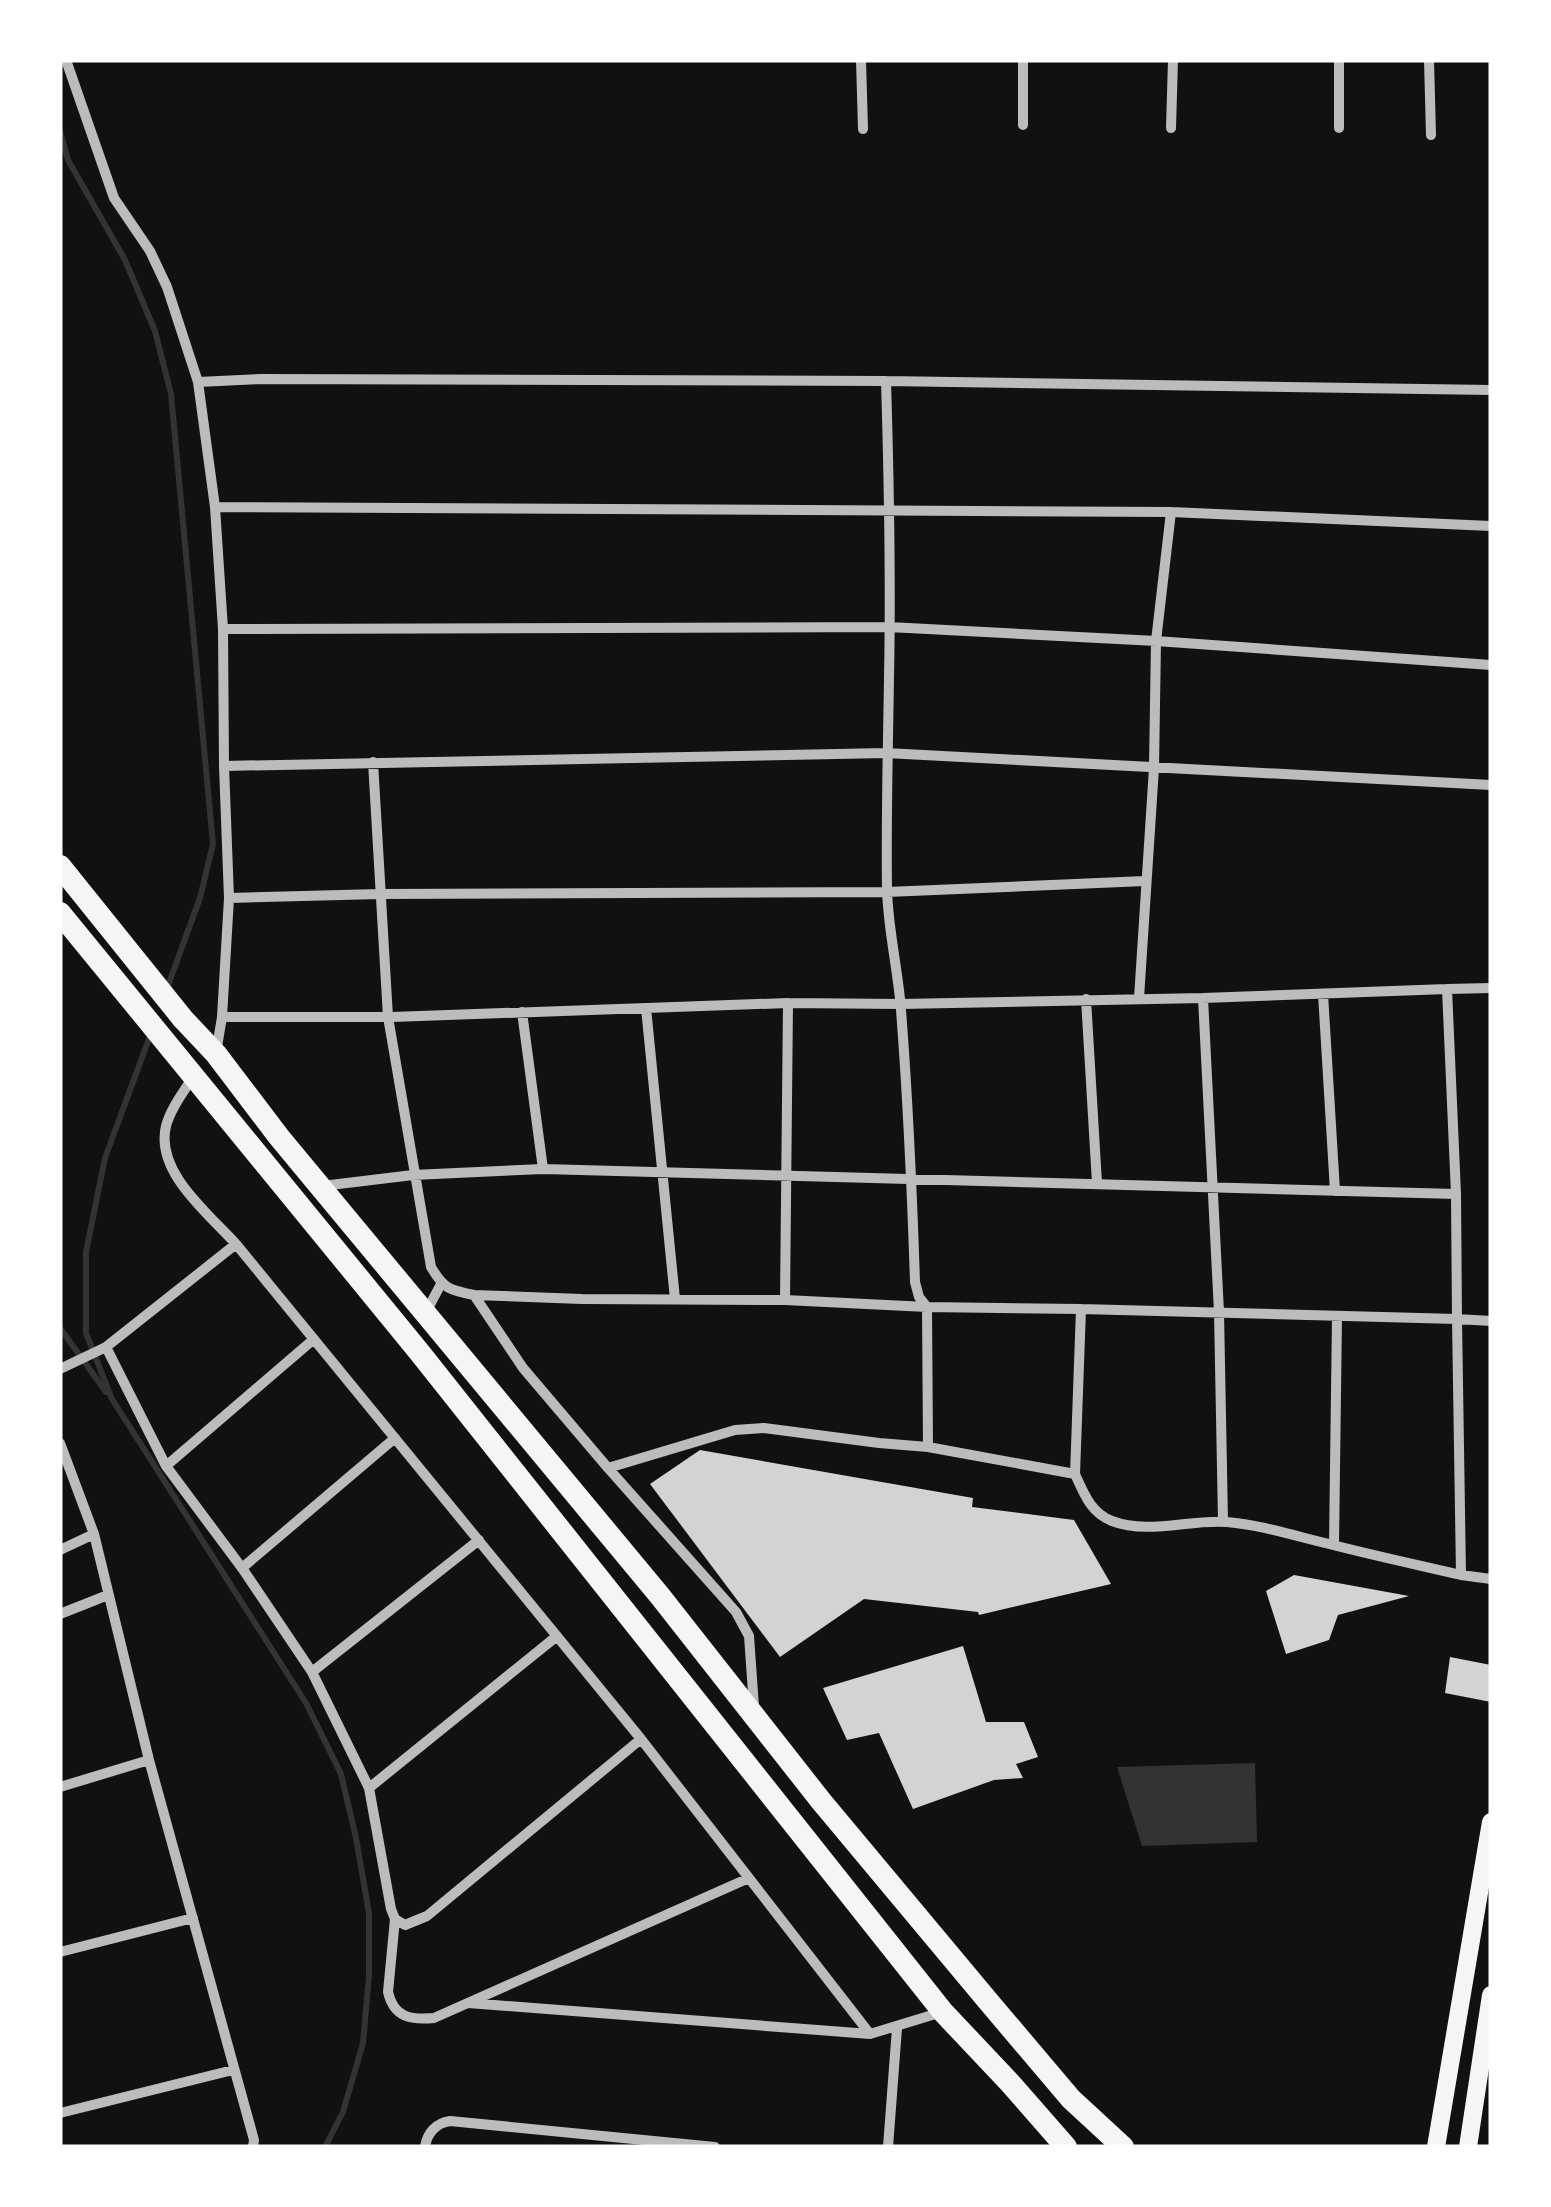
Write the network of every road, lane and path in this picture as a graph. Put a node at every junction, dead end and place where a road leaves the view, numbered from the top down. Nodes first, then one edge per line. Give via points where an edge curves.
1 (66, 60) edge
2 (861, 60) edge
3 (1022, 60) edge
4 (1173, 60) edge
5 (1339, 60) edge
6 (1430, 60) edge
7 (1023, 125) dead end
8 (1171, 128) dead end
9 (1340, 128) dead end
10 (863, 129) dead end
11 (1431, 135) dead end
12 (886, 381) junction
13 (198, 382) junction
14 (1491, 390) edge
15 (215, 508) junction
16 (890, 512) junction
17 (1171, 512) junction
18 (1491, 526) edge
19 (889, 627) junction
20 (223, 629) junction
21 (1156, 642) junction
22 (1491, 665) edge
23 (886, 753) junction
24 (373, 762) junction
25 (224, 766) junction
26 (1154, 768) junction
27 (1491, 785) edge
28 (60, 866) edge
29 (1145, 882) junction
30 (888, 892) junction
31 (380, 894) junction
32 (230, 898) junction
33 (60, 913) edge
34 (1491, 988) edge
35 (1448, 989) junction
36 (1324, 994) junction
37 (1138, 998) junction
38 (1203, 998) junction
39 (1086, 1000) junction
40 (788, 1003) junction
41 (900, 1004) junction
42 (646, 1008) junction
43 (522, 1012) junction
44 (388, 1016) junction
45 (222, 1017) junction
46 (216, 1054) junction
47 (193, 1077) junction
48 (543, 1169) junction
49 (661, 1172) junction
50 (414, 1175) junction
51 (787, 1176) junction
52 (912, 1180) junction
53 (1097, 1183) junction
54 (321, 1186) junction
55 (1212, 1187) junction
56 (1334, 1192) junction
57 (1456, 1194) junction
58 (236, 1244) junction
59 (441, 1284) junction
60 (474, 1295) junction
61 (676, 1299) junction
62 (785, 1300) junction
63 (927, 1307) junction
64 (1081, 1309) junction
65 (1219, 1312) junction
66 (425, 1314) junction
67 (1336, 1317) junction
68 (1457, 1319) junction
69 (1491, 1321) edge
70 (314, 1340) junction
71 (100, 1350) junction
72 (60, 1369) edge
73 (395, 1438) junction
74 (60, 1443) edge
75 (928, 1447) junction
76 (166, 1466) junction
77 (608, 1468) junction
78 (1076, 1474) junction
79 (1223, 1522) junction
80 (94, 1534) junction
81 (478, 1540) junction
82 (1334, 1546) junction
83 (60, 1550) edge
84 (242, 1568) junction
85 (1461, 1575) junction
86 (1491, 1579) edge
87 (108, 1595) junction
88 (60, 1614) edge
89 (557, 1636) junction
90 (312, 1672) junction
91 (754, 1715) junction
92 (641, 1739) junction
93 (150, 1760) junction
94 (60, 1787) edge
95 (369, 1788) junction
96 (1491, 1822) edge
97 (749, 1878) junction
98 (193, 1918) junction
99 (395, 1919) junction
100 (60, 1952) edge
101 (1491, 1996) edge
102 (468, 2003) junction
103 (943, 2012) junction
104 (897, 2028) junction
105 (870, 2034) junction
106 (1485, 2068) edge
107 (233, 2070) junction
108 (60, 2113) edge
109 (638, 2143) edge
110 (253, 2147) edge
111 (425, 2147) edge
112 (716, 2147) edge
113 (888, 2147) edge
114 (1066, 2147) edge
115 (1123, 2147) edge
116 (1436, 2147) edge
117 (1468, 2147) edge

1 - 13 street via 114,198 166,286
2 - 10 street
3 - 7 street
4 - 8 street
5 - 9 street
6 - 11 street
12 - 13 street
12 - 14 street
12 - 16 street
13 - 15 street
15 - 16 street
15 - 20 street
16 - 17 street
16 - 19 street
17 - 18 street
17 - 21 street
19 - 20 street
19 - 21 street
19 - 23 street
20 - 25 street
21 - 22 street
21 - 26 street
23 - 24 street
23 - 26 street
23 - 30 street
24 - 25 street
24 - 31 street
25 - 32 street
26 - 27 street
26 - 29 street
28 - 46 highway
29 - 30 street
29 - 37 street
30 - 31 street
30 - 41 street
31 - 32 street
31 - 44 street
32 - 45 street
33 - 47 highway
34 - 35 street
35 - 36 street
35 - 57 street
36 - 38 street
36 - 56 street
37 - 38 street
37 - 39 street
38 - 55 street
39 - 41 street
39 - 53 street
40 - 41 street
40 - 42 street
40 - 51 street
41 - 52 street
42 - 43 street
42 - 49 street
43 - 44 street
43 - 48 street
44 - 45 street
44 - 50 street
45 - 46 street
46 - 54 highway
47 - 58 street via 166,1123 165,1155 178,1180
47 - 103 highway
48 - 49 street
48 - 50 street
49 - 51 street
49 - 61 street
50 - 54 street
50 - 59 street via 431,1268
51 - 52 street
51 - 62 street
52 - 53 street
52 - 63 street via 915,1282
53 - 55 street
54 - 66 highway
55 - 56 street
55 - 65 street
56 - 57 street
57 - 68 street
58 - 70 street
58 - 71 street
59 - 60 street
59 - 66 street
60 - 61 street
60 - 77 street via 523,1368
61 - 62 street
62 - 63 street
63 - 64 street
63 - 75 street
64 - 65 street
64 - 78 street
65 - 67 street
65 - 79 street
66 - 91 highway
67 - 68 street
67 - 82 street
68 - 69 street
68 - 85 street
70 - 73 street
70 - 76 street
71 - 72 street
71 - 76 street
73 - 81 street
73 - 84 street
74 - 80 street
75 - 77 street via 764,1428 736,1430
75 - 78 street
76 - 84 street
77 - 91 street via 743,1623
78 - 79 street via 1094,1510 1126,1526
79 - 82 street
80 - 83 street
80 - 87 street
81 - 89 street
81 - 90 street
82 - 85 street
84 - 90 street
85 - 86 street
87 - 88 street
87 - 93 street
89 - 92 street
89 - 95 street
90 - 95 street
91 - 115 highway via 1000,2016 1071,2099
92 - 97 street
92 - 99 street via 427,1916 405,1925
93 - 94 street
93 - 98 street
95 - 99 street
96 - 116 main road
97 - 102 street
97 - 105 street
98 - 100 street
98 - 107 street
99 - 102 street via 388,1992 395,2010 416,2020
101 - 106 main road
102 - 105 street
103 - 104 street
103 - 114 highway
104 - 105 street
104 - 113 street
106 - 117 main road
107 - 108 street
107 - 110 street
109 - 111 street via 450,2121 432,2130
109 - 112 street

